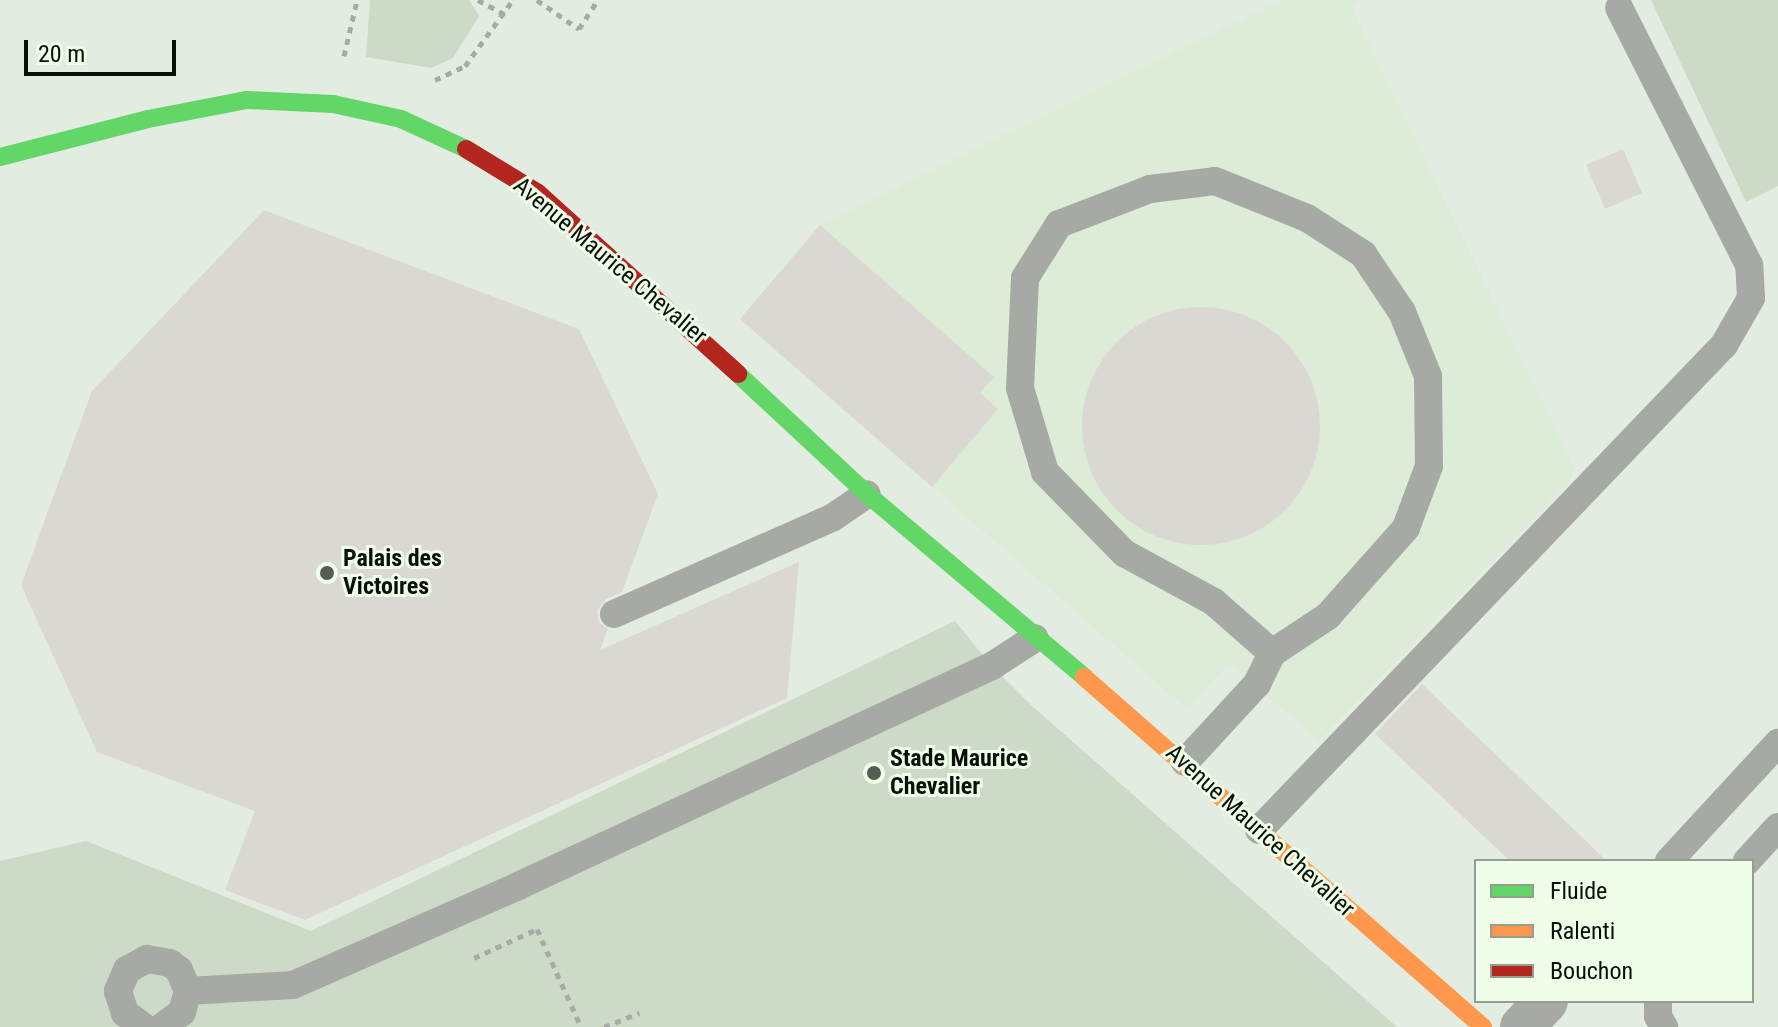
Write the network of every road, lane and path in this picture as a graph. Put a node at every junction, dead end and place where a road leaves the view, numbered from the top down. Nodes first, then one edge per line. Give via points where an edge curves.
1 (357, 0) edge
2 (478, 0) edge
3 (513, 0) edge
4 (537, 0) edge
5 (598, 0) edge
6 (1619, 8) dead end
7 (504, 14) junction
8 (427, 83) dead end
9 (333, 104) junction
10 (0, 157) edge
11 (867, 494) junction
12 (614, 614) dead end
13 (1035, 638) junction
14 (1272, 653) junction
15 (1778, 743) edge
16 (1185, 762) junction
17 (1778, 827) edge
18 (1259, 830) junction
19 (1671, 859) edge
20 (1749, 859) edge
21 (474, 958) dead end
22 (188, 991) junction
23 (1544, 1003) edge
24 (1658, 1003) edge
25 (639, 1013) dead end
26 (135, 1025) edge
27 (162, 1027) edge
28 (581, 1027) edge
29 (604, 1027) edge
30 (1483, 1027) edge
31 (1522, 1027) edge
32 (1664, 1027) edge

1 - 9 path
2 - 7 path
3 - 7 path
4 - 5 path via 579,29
6 - 18 lane via 1749,265 1751,298 1724,345
7 - 8 path via 465,66
9 - 10 street, Avenue Maurice Chevalier via 247,100
9 - 11 street, Avenue Maurice Chevalier via 401,119 466,149 538,193 662,301
11 - 12 lane via 832,518
11 - 13 street, Avenue Maurice Chevalier
13 - 16 street, Avenue Maurice Chevalier
13 - 22 lane via 992,666 293,985
14 - 14 lane via 1214,602 1124,553 1045,472 1020,388 1025,278 1059,224 1150,189 1215,181 1307,218 1363,254 1402,312 1428,376 1429,466 1406,528 1328,616
14 - 16 lane via 1257,684
15 - 19 lane
16 - 18 street, Avenue Maurice Chevalier
17 - 20 lane
18 - 30 street, Avenue Maurice Chevalier
21 - 28 path via 537,929
22 - 26 lane via 170,963 136,963 120,980 118,991
22 - 27 lane via 182,1012
23 - 31 street
24 - 32 lane
25 - 29 path

